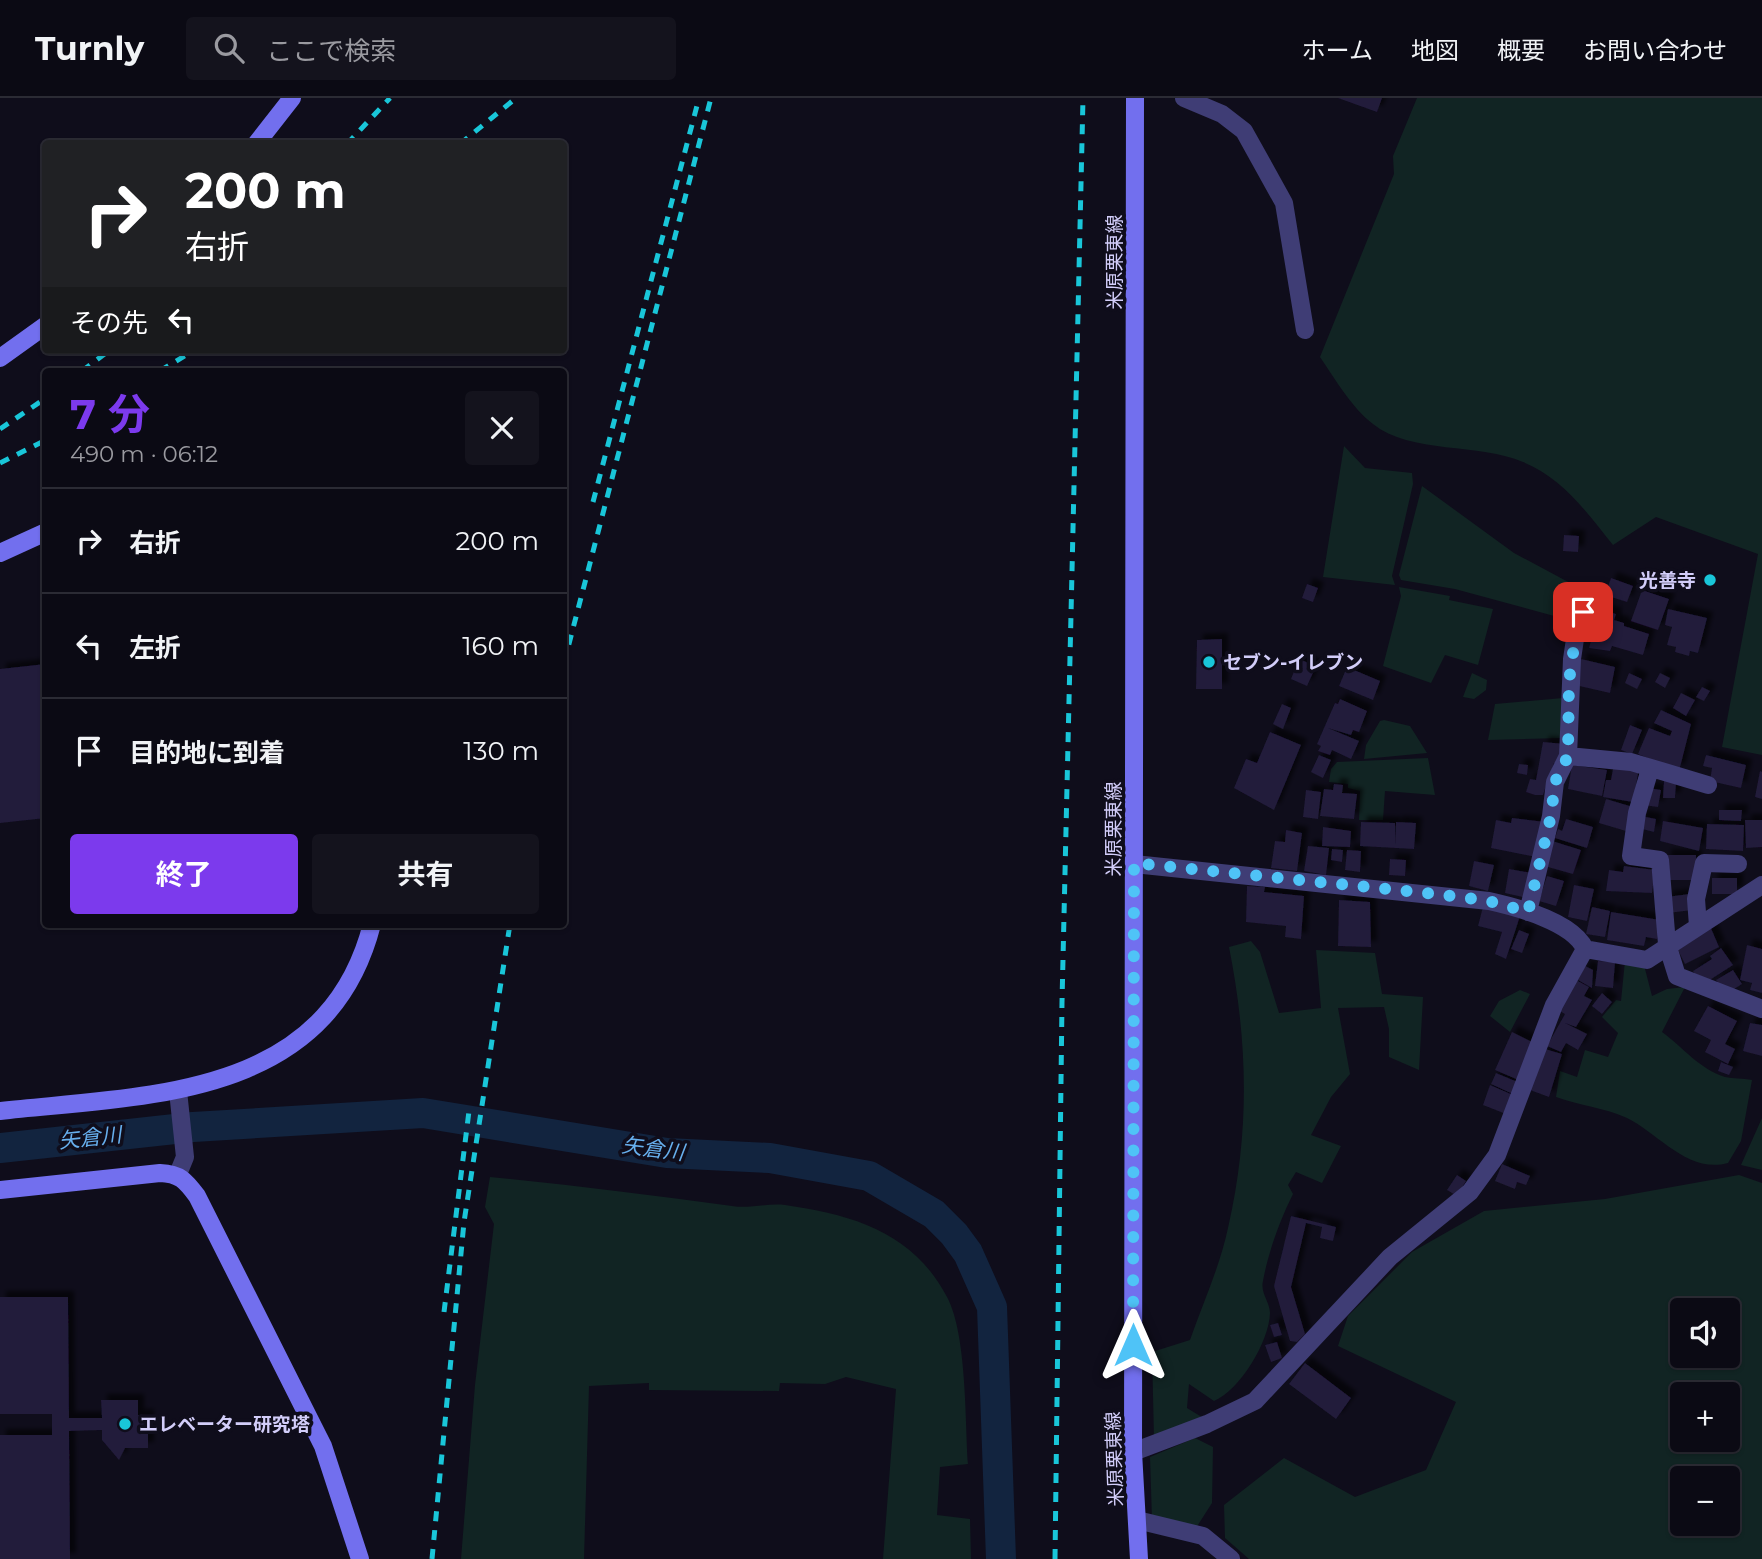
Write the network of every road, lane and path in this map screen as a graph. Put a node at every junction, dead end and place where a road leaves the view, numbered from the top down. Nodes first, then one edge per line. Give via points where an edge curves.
1 (292, 98) edge
2 (1135, 98) edge
3 (1184, 98) edge
4 (259, 140) edge
5 (42, 327) edge
6 (1305, 330) dead end
7 (2, 350) edge
8 (42, 534) edge
9 (0, 553) edge
10 (1589, 598) dead end
11 (1568, 756) junction
12 (1650, 769) junction
13 (1708, 785) dead end
14 (1134, 863) junction
15 (1738, 864) dead end
16 (1762, 885) edge
17 (1528, 912) junction
18 (1698, 926) junction
19 (371, 928) edge
20 (1667, 944) junction
21 (1585, 949) junction
22 (1762, 1009) edge
23 (179, 1095) junction
24 (0, 1111) edge
25 (178, 1174) junction
26 (0, 1190) edge
27 (1133, 1452) junction
28 (1137, 1520) junction
29 (360, 1559) edge
30 (1139, 1559) edge
31 (1231, 1559) edge

1 - 4 main road
2 - 14 main road, 米原栗東線
3 - 6 street via 1223,114 1244,131 1284,203
5 - 7 main road
8 - 9 main road
10 - 11 street via 1577,626 1572,659
11 - 12 street via 1631,762
11 - 17 street via 1555,782
12 - 13 street
12 - 20 street via 1631,856 1660,860
14 - 17 street via 1436,894
14 - 27 main road, 米原栗東線
15 - 18 street via 1704,863 1696,899
16 - 18 street
17 - 21 street via 1566,929
18 - 20 street
19 - 23 main road via 354,973 339,996 291,1045 251,1069
20 - 21 street via 1647,960
20 - 22 street via 1677,976
21 - 27 street via 1554,1005 1497,1155 1470,1192 1390,1257 1255,1401
23 - 24 main road
23 - 25 street via 185,1157
25 - 26 main road
25 - 29 main road via 197,1196 323,1446
27 - 28 main road, 米原栗東線
28 - 30 main road, 米原栗東線
28 - 31 street via 1203,1536

